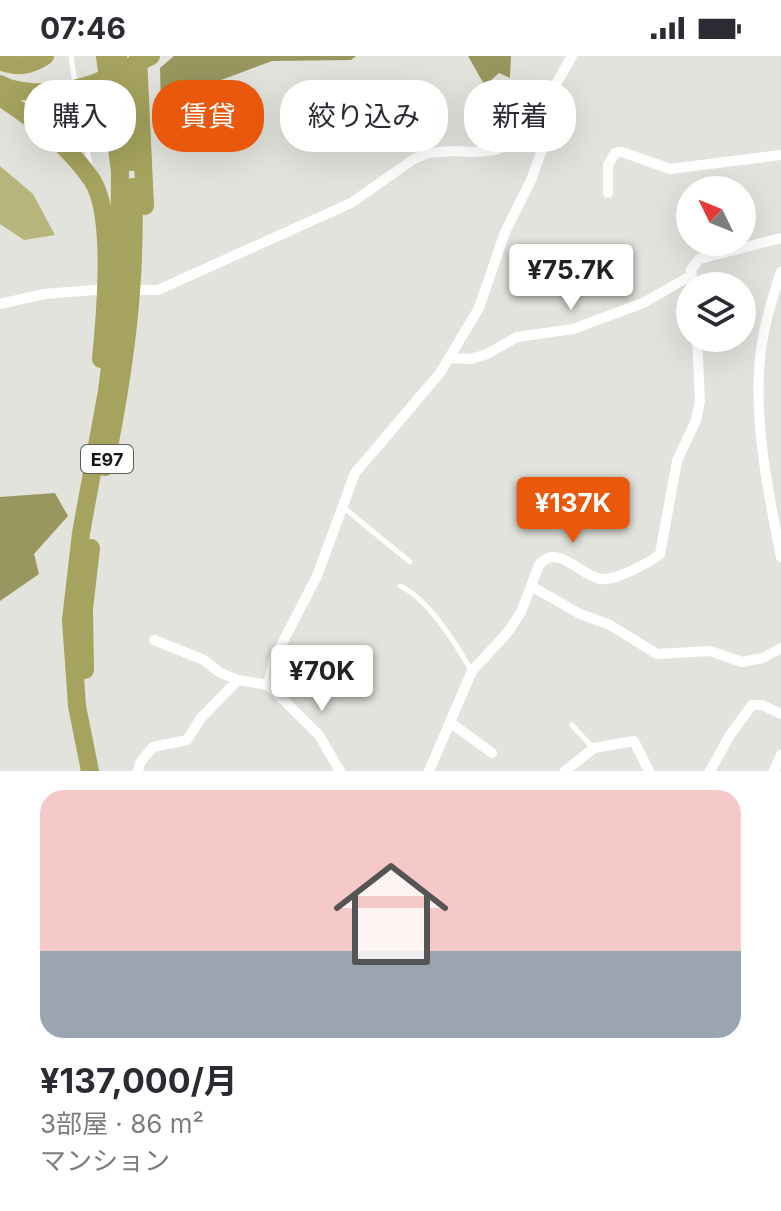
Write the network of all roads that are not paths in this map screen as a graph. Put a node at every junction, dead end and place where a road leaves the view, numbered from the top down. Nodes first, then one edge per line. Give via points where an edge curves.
1 (45, 56) edge
2 (71, 56) edge
3 (105, 56) edge
4 (118, 56) edge
5 (138, 56) edge
6 (151, 56) edge
7 (572, 56) edge
8 (0, 61) edge
9 (0, 76) edge
10 (112, 80) edge
11 (121, 80) edge
12 (559, 80) edge
13 (136, 83) edge
14 (0, 84) edge
15 (0, 97) edge
16 (131, 152) edge
17 (132, 152) edge
18 (464, 152) edge
19 (541, 152) edge
20 (781, 155) edge
21 (93, 182) junction
22 (608, 193) dead end
23 (781, 238) edge
24 (691, 272) edge
25 (781, 272) edge
26 (676, 282) edge
27 (0, 304) edge
28 (698, 352) edge
29 (450, 358) junction
30 (89, 485) junction
31 (342, 506) junction
32 (781, 557) edge
33 (410, 562) dead end
34 (400, 586) dead end
35 (531, 586) junction
36 (154, 640) dead end
37 (781, 648) edge
38 (472, 671) junction
39 (238, 680) junction
40 (268, 685) junction
41 (781, 714) edge
42 (451, 723) junction
43 (572, 725) dead end
44 (594, 748) junction
45 (492, 753) dead end
46 (781, 755) edge
47 (434, 769) edge
48 (90, 771) edge
49 (101, 771) edge
50 (138, 771) edge
51 (340, 771) edge
52 (565, 771) edge
53 (649, 771) edge
54 (710, 771) edge
55 (774, 771) edge

1 - 8 highway via 17,66
2 - 21 lane
3 - 10 highway, E97
4 - 11 highway, E97
5 - 9 highway via 63,86 18,83
5 - 13 highway
6 - 14 highway via 68,92 24,91
7 - 12 street
15 - 21 highway via 60,141
16 - 30 highway, E97 via 116,335
17 - 49 highway, E97 via 146,194 138,309 97,505 84,609 87,697
18 - 27 street via 414,159 351,203 158,290 89,289
19 - 29 street via 479,308
20 - 22 street via 670,169 615,153 608,165
21 - 30 highway via 104,231 105,298
23 - 24 street via 699,259
25 - 32 street via 761,345 760,399
26 - 29 street via 643,303 586,325 517,337 471,359
28 - 35 street via 700,401 677,461 660,554 611,579 599,579 552,556 539,565
29 - 31 street via 355,473
30 - 48 highway, E97 via 71,638
31 - 33 lane
31 - 40 street via 307,600 274,659
34 - 38 lane via 433,614
35 - 37 street via 657,654 710,651 742,662
35 - 38 street via 508,632
36 - 39 street
38 - 42 street
39 - 40 street
39 - 50 street via 187,740 153,747
40 - 51 street via 319,735
41 - 54 street via 752,705
42 - 45 street
42 - 47 street
43 - 44 lane
44 - 52 street
44 - 53 street via 634,741
46 - 55 street

